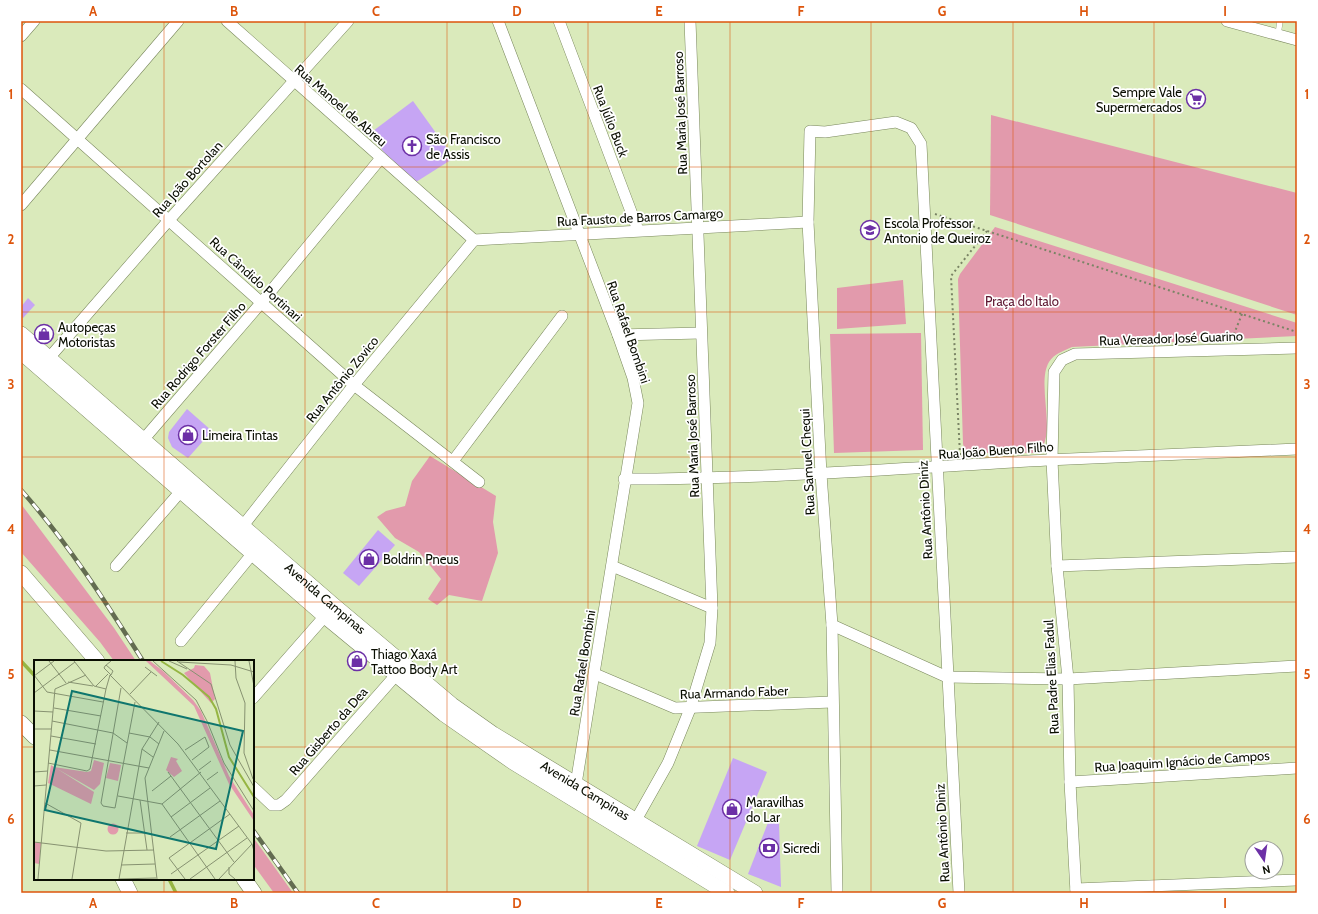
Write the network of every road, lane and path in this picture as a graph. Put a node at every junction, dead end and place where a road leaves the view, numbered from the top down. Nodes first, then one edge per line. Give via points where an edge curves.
1 (34, 21) edge
2 (178, 21) edge
3 (227, 21) edge
4 (348, 21) edge
5 (498, 21) edge
6 (559, 21) edge
7 (690, 21) edge
8 (1227, 21) edge
9 (1280, 21) edge
10 (1278, 35) junction
11 (21, 36) edge
12 (1297, 40) edge
13 (294, 82) junction
14 (21, 89) edge
15 (910, 128) joint
16 (78, 139) junction
17 (380, 158) junction
18 (21, 205) edge
19 (925, 211) junction
20 (169, 220) junction
21 (808, 222) junction
22 (698, 227) junction
23 (638, 230) junction
24 (987, 231) junction
25 (579, 235) junction
26 (474, 240) junction
27 (261, 303) junction
28 (1242, 314) junction
29 (562, 316) dead end
30 (1297, 332) edge
31 (701, 333) junction
32 (21, 334) edge
33 (618, 336) junction
34 (1297, 348) edge
35 (1228, 350) junction
36 (21, 352) edge
37 (49, 358) junction
38 (1054, 372) joint
39 (354, 385) junction
40 (143, 440) junction
41 (1297, 449) edge
42 (1052, 460) junction
43 (454, 461) junction
44 (961, 466) junction
45 (938, 468) junction
46 (821, 474) junction
47 (624, 479) junction
48 (707, 479) junction
49 (479, 482) dead end
50 (181, 491) junction
51 (238, 531) junction
52 (254, 553) junction
53 (1297, 557) edge
54 (116, 566) dead end
55 (612, 566) junction
56 (1057, 566) junction
57 (21, 573) edge
58 (712, 608) junction
59 (325, 616) junction
60 (832, 625) junction
61 (181, 641) dead end
62 (96, 660) edge
63 (1297, 666) edge
64 (595, 674) junction
65 (396, 675) junction
66 (947, 677) junction
67 (1068, 678) junction
68 (254, 697) edge
69 (832, 702) junction
70 (690, 708) junction
71 (21, 723) edge
72 (34, 737) edge
73 (1297, 768) edge
74 (1070, 782) junction
75 (576, 784) junction
76 (254, 788) edge
77 (633, 827) junction
78 (124, 880) edge
79 (245, 880) edge
80 (1297, 880) edge
81 (1076, 891) edge
82 (130, 893) edge
83 (254, 893) edge
84 (727, 893) edge
85 (755, 893) edge
86 (837, 893) edge
87 (959, 893) edge

1 - 11 street
2 - 16 street
3 - 13 street, Rua Manoel de Abreu
4 - 13 street, Rua João Bortolan
5 - 25 street, Rua Rafael Bombini
6 - 23 street, Rua Júlio Buck
7 - 22 street, Rua Maria José Barroso
8 - 10 street
9 - 10 lane
10 - 12 street
13 - 17 street, Rua Manoel de Abreu
13 - 20 street, Rua João Bortolan
14 - 16 street, Rua Cândido Portinari
15 - 19 street, Rua Antônio Diniz via 921,144
15 - 21 street, Rua Samuel Chequi via 896,122 826,132 810,131
16 - 18 street
16 - 20 street, Rua Cândido Portinari
17 - 26 street, Rua Manoel de Abreu
17 - 27 street, Rua Rodrigo Forster Filho
19 - 24 path
19 - 45 street, Rua Antônio Diniz
20 - 27 street, Rua Cândido Portinari
20 - 37 street, Rua João Bortolan
21 - 22 street, Rua Fausto de Barros Camargo
21 - 46 street, Rua Samuel Chequi
22 - 23 street, Rua Fausto de Barros Camargo
22 - 31 street, Rua Maria José Barroso
23 - 25 street, Rua Fausto de Barros Camargo
24 - 28 path
24 - 44 path via 951,276
25 - 26 street, Rua Fausto de Barros Camargo
25 - 33 street, Rua Rafael Bombini
26 - 39 street, Rua Antônio Zovico
27 - 39 street, Rua Cândido Portinari
27 - 40 street, Rua Rodrigo Forster Filho
28 - 30 path
28 - 35 path
29 - 43 street
31 - 33 street
31 - 48 street, Rua Maria José Barroso
32 - 37 main road, Avenida Campinas
33 - 47 street, Rua Rafael Bombini via 633,378 638,403
34 - 35 street, Rua Vereador José Guarino
35 - 38 street, Rua Vereador José Guarino via 1074,354 1062,360
36 - 50 main road, Avenida Campinas
37 - 40 main road, Avenida Campinas
38 - 42 street, Rua Padre Elias Fadul
39 - 43 street, Rua Cândido Portinari
39 - 51 street, Rua Antônio Zovico
40 - 51 main road, Avenida Campinas
41 - 42 street, Rua João Bueno Filho
42 - 44 street, Rua João Bueno Filho
42 - 56 street, Rua Padre Elias Fadul
43 - 49 street, Rua Cândido Portinari
44 - 45 street, Rua João Bueno Filho
45 - 46 street, Rua João Bueno Filho
45 - 66 street, Rua Antônio Diniz
46 - 48 street, Rua João Bueno Filho
46 - 60 street, Rua Samuel Chequi
47 - 48 street, Rua João Bueno Filho
47 - 55 street, Rua Rafael Bombini
48 - 58 street, Rua Maria José Barroso
50 - 51 main road, Avenida Campinas
50 - 54 street
51 - 52 main road, Avenida Campinas
51 - 75 main road, Avenida Campinas via 332,604 452,705 493,734
52 - 59 main road, Avenida Campinas
52 - 61 street
53 - 56 street
55 - 58 street
55 - 64 street, Rua Rafael Bombini
56 - 67 street, Rua Padre Elias Fadul
57 - 62 main road
58 - 70 street, Rua Maria José Barroso via 710,643
59 - 65 main road, Avenida Campinas
59 - 68 street
60 - 66 street
60 - 69 street, Rua Samuel Chequi
63 - 67 street
64 - 70 street, Rua Armando Faber via 675,708
64 - 75 street, Rua Rafael Bombini
65 - 76 street, Rua Gisberto da Dea via 286,800 279,805 272,805
65 - 77 main road, Avenida Campinas via 484,743
66 - 67 street
66 - 87 street, Rua Antônio Diniz
67 - 74 street, Rua Padre Elias Fadul
69 - 70 street, Rua Armando Faber
69 - 86 street, Rua Samuel Chequi
70 - 77 street, Rua Maria José Barroso via 668,763
71 - 72 main road
73 - 74 street, Rua Joaquim Ignácio de Campos
74 - 81 street, Rua Padre Elias Fadul
75 - 77 main road, Avenida Campinas
77 - 84 main road, Avenida Campinas
77 - 85 main road, Avenida Campinas
78 - 82 main road
79 - 83 main road
80 - 81 street

